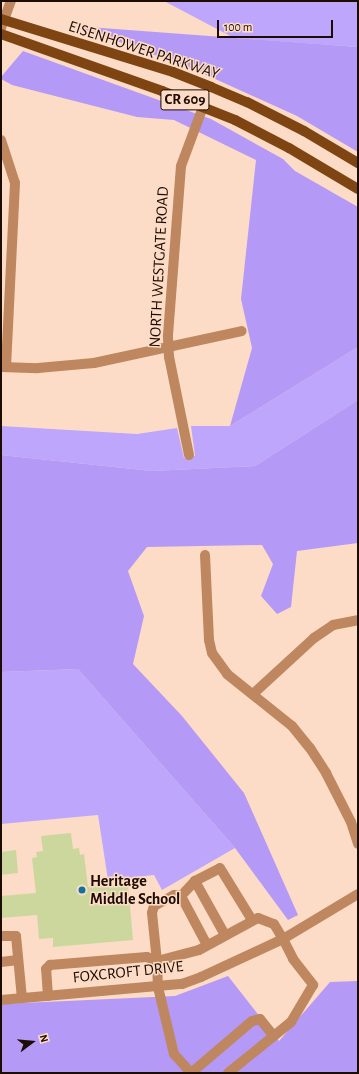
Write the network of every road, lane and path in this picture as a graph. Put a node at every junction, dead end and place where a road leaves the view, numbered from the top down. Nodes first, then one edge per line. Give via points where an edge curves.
1 (11, 1) edge
2 (2, 22) edge
3 (1, 34) edge
4 (203, 107) junction
5 (1, 140) edge
6 (358, 163) edge
7 (358, 189) edge
8 (242, 332) dead end
9 (168, 347) junction
10 (3, 367) edge
11 (189, 455) dead end
12 (205, 555) dead end
13 (358, 620) edge
14 (253, 694) junction
15 (358, 844) edge
16 (195, 881) junction
17 (358, 894) edge
18 (181, 896) junction
19 (252, 920) junction
20 (224, 935) junction
21 (1, 936) edge
22 (283, 939) junction
23 (207, 945) junction
24 (18, 960) junction
25 (157, 961) junction
26 (1, 962) edge
27 (158, 987) junction
28 (48, 996) junction
29 (22, 998) junction
30 (1, 1000) edge
31 (274, 1036) junction
32 (190, 1073) edge
33 (228, 1073) edge

1 - 2 street
2 - 6 main road, EISENHOWER PARKWAY / CR 609 via 173,72 211,87 304,131
3 - 4 main road, EISENHOWER PARKWAY / CR 609
4 - 7 main road, EISENHOWER PARKWAY / CR 609 via 290,148
4 - 9 street, NORTH WESTGATE ROAD via 181,166
5 - 10 street via 15,183
8 - 9 street
9 - 10 street via 67,367
9 - 11 street, NORTH WESTGATE ROAD
12 - 14 street via 209,640 212,653 227,674
13 - 14 street via 333,625 314,638
14 - 15 street via 292,726 310,748 351,822
16 - 18 street
16 - 19 street via 220,868
16 - 20 street
17 - 22 street, FOXCROFT DRIVE
18 - 23 street
18 - 25 street via 174,895 154,906 152,913
19 - 20 street
19 - 22 street via 258,918 274,924
20 - 23 street
21 - 24 street via 16,936
22 - 27 street, FOXCROFT DRIVE via 201,978
22 - 31 street via 293,959 313,985 291,1022
23 - 25 street via 199,950
24 - 26 street
24 - 29 street
25 - 27 street
25 - 28 street via 147,957 50,965 46,969
27 - 28 street, FOXCROFT DRIVE
27 - 32 street via 174,1054
28 - 29 street, FOXCROFT DRIVE
29 - 30 street, FOXCROFT DRIVE
31 - 32 street via 260,1019 252,1021
31 - 33 street

